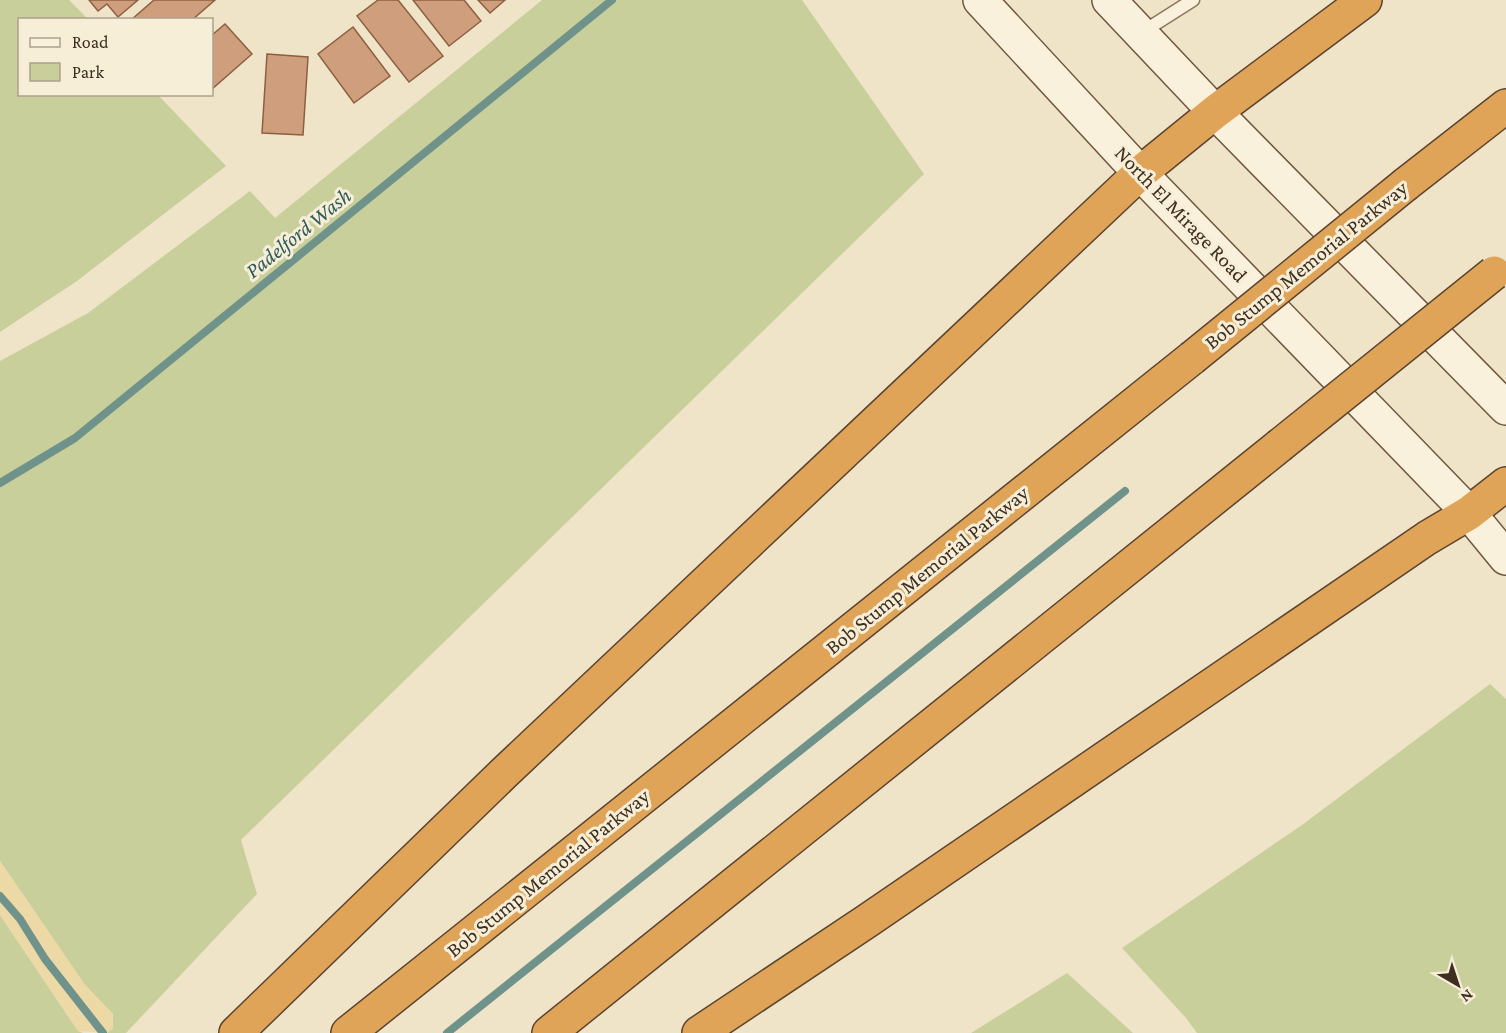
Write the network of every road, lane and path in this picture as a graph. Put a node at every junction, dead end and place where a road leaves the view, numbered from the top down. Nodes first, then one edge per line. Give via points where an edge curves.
1 (980, 0) edge
2 (1109, 0) edge
3 (1193, 0) edge
4 (1365, 0) edge
5 (1140, 33) junction
6 (1506, 106) edge
7 (1215, 112) junction
8 (1140, 173) junction
9 (1500, 268) edge
10 (1506, 408) edge
11 (1506, 484) edge
12 (1469, 513) junction
13 (1506, 558) edge
14 (236, 1033) edge
15 (348, 1033) edge
16 (549, 1033) edge
17 (699, 1033) edge

1 - 8 main road, North El Mirage Road
2 - 5 main road
3 - 5 lane
4 - 7 highway
5 - 7 main road
6 - 15 highway, Bob Stump Memorial Parkway, bridge
7 - 8 highway
7 - 10 main road
8 - 12 main road, North El Mirage Road
8 - 14 highway via 547,732
9 - 16 highway, bridge
11 - 12 highway
12 - 13 main road, North El Mirage Road
12 - 17 highway

